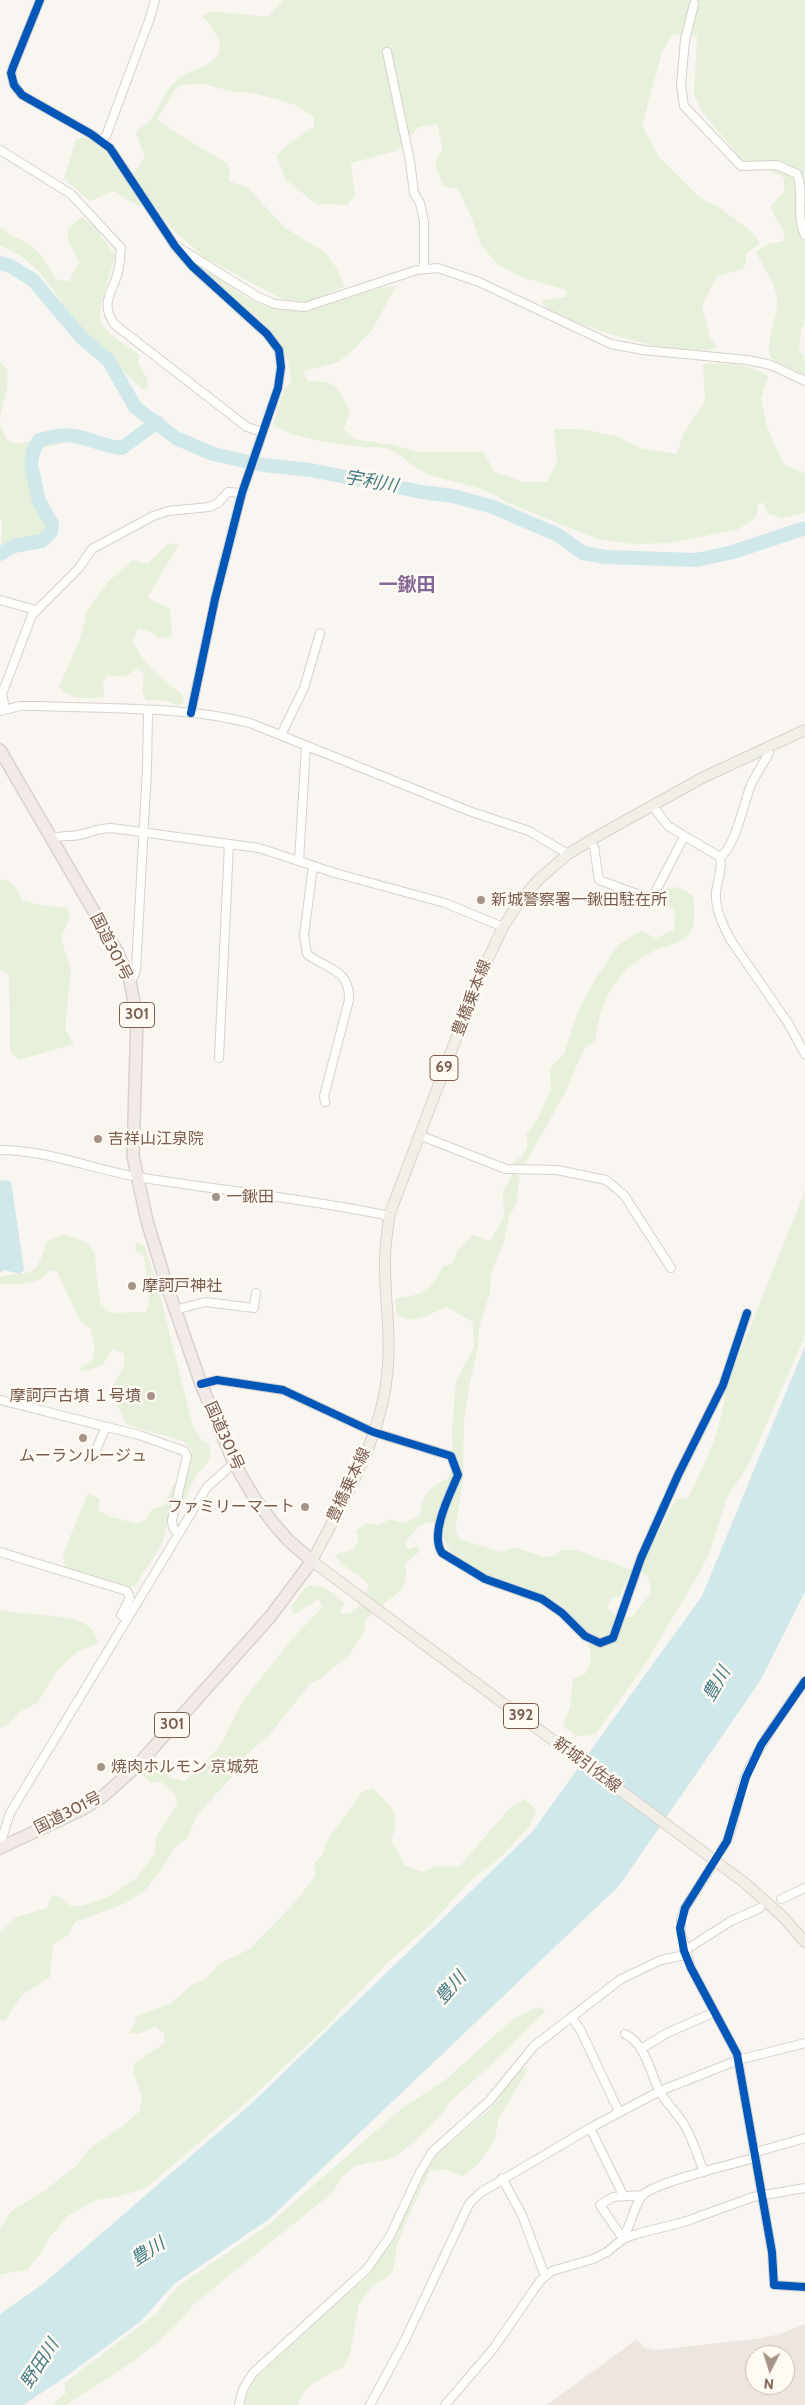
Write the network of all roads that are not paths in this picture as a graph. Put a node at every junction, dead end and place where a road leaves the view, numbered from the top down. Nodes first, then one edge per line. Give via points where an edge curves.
1 (40, 0) edge
2 (155, 0) edge
3 (694, 4) dead end
4 (387, 52) dead end
5 (101, 140) junction
6 (0, 150) edge
7 (805, 235) edge
8 (175, 246) junction
9 (424, 268) junction
10 (805, 381) edge
11 (261, 434) junction
12 (242, 493) junction
13 (0, 600) edge
14 (36, 610) junction
15 (320, 632) dead end
16 (2, 710) edge
17 (148, 711) junction
18 (191, 713) junction
19 (805, 730) edge
20 (281, 735) junction
21 (306, 746) junction
22 (766, 747) junction
23 (0, 750) edge
24 (652, 804) junction
25 (142, 832) junction
26 (684, 838) junction
27 (51, 839) junction
28 (590, 840) junction
29 (229, 844) junction
30 (568, 854) junction
31 (720, 857) junction
32 (300, 861) junction
33 (313, 866) junction
34 (503, 927) junction
35 (130, 981) junction
36 (805, 1054) edge
37 (220, 1058) dead end
38 (325, 1102) dead end
39 (419, 1135) junction
40 (0, 1150) edge
41 (136, 1176) junction
42 (389, 1216) junction
43 (671, 1268) dead end
44 (256, 1293) dead end
45 (175, 1310) junction
46 (747, 1313) dead end
47 (200, 1384) junction
48 (0, 1400) edge
49 (106, 1427) junction
50 (373, 1432) junction
51 (92, 1459) dead end
52 (234, 1463) junction
53 (179, 1534) junction
54 (0, 1552) edge
55 (312, 1561) junction
56 (127, 1620) junction
57 (805, 1681) edge
58 (6, 1826) junction
59 (19, 1838) junction
60 (0, 1846) edge
61 (721, 1851) dead end
62 (710, 1869) dead end
63 (805, 1888) edge
64 (781, 1899) dead end
65 (760, 1908) dead end
66 (805, 1942) edge
67 (685, 1953) junction
68 (715, 2012) junction
69 (572, 2017) junction
70 (625, 2034) dead end
71 (805, 2043) edge
72 (641, 2049) junction
73 (738, 2060) junction
74 (660, 2091) junction
75 (619, 2112) junction
76 (590, 2128) junction
77 (805, 2138) edge
78 (753, 2155) junction
79 (704, 2172) junction
80 (502, 2178) junction
81 (805, 2188) edge
82 (623, 2195) junction
83 (643, 2195) junction
84 (762, 2195) junction
85 (622, 2238) junction
86 (546, 2276) junction
87 (805, 2287) edge
88 (239, 2405) edge
89 (370, 2405) edge
90 (445, 2405) edge

1 - 5 street via 11,73 14,85 37,105
2 - 5 street via 121,98 106,136
3 - 7 street via 686,40 682,85 684,106 741,166 777,165 797,174 803,195 799,218
4 - 9 street via 414,193 424,221
5 - 8 street via 110,148
6 - 11 street via 71,194 121,248 118,274 108,299 107,313 114,324
8 - 9 street via 258,297 291,307 322,303
8 - 11 street via 192,266 267,334 279,350 278,388
9 - 10 street via 456,273 611,344 747,360 771,365
11 - 12 street
12 - 14 street via 228,492 209,507 168,511 102,542
12 - 18 street
13 - 14 street
14 - 16 street via 2,694
15 - 20 street via 304,688
16 - 17 street via 39,706
17 - 18 street
17 - 25 street
18 - 20 street via 222,716
19 - 22 main road, 豊橋乗本線 / 69
20 - 21 street
21 - 30 street via 469,811 529,831
21 - 32 street
22 - 24 main road, 豊橋乗本線 / 69
22 - 31 street via 768,754 751,785 731,842
23 - 27 highway, 国道301号 / 301
24 - 26 street via 668,826
24 - 28 main road, 豊橋乗本線 / 69
25 - 27 street via 101,828
25 - 29 street
25 - 35 street via 136,969
26 - 28 street via 653,896 645,897 599,880
26 - 31 street
27 - 35 highway, 国道301号 / 301 via 117,951
28 - 30 main road, 豊橋乗本線 / 69
29 - 32 street via 259,848
29 - 37 street
30 - 34 main road, 豊橋乗本線 / 69 via 539,879
31 - 36 street via 716,895 723,924
32 - 33 street
33 - 34 street via 445,902
33 - 38 street via 304,935 307,954 342,975 350,991
34 - 39 main road, 豊橋乗本線 / 69 via 479,978
35 - 41 highway, 国道301号 / 301 via 138,1018 133,1156
39 - 42 main road, 豊橋乗本線 / 69
39 - 43 street via 506,1169 557,1170 606,1180 624,1196
40 - 41 street via 41,1154
41 - 42 street
41 - 45 highway, 国道301号 / 301
42 - 50 main road, 豊橋乗本線 / 69 via 385,1258 390,1346 387,1377
44 - 45 street via 254,1308 205,1302
45 - 47 highway, 国道301号 / 301
46 - 50 street via 723,1386 641,1558 613,1638 600,1643 584,1636 542,1598 485,1579 442,1553 438,1536 444,1508 458,1475 451,1456
47 - 50 street via 217,1380 284,1390
47 - 52 highway, 国道301号 / 301
48 - 49 street
49 - 51 street
49 - 53 street via 184,1451 187,1456 172,1520 173,1528
50 - 55 main road, 豊橋乗本線 / 69 via 349,1491
52 - 53 street via 207,1487
52 - 55 highway, 国道301号 / 301 via 254,1499 289,1541
53 - 56 street
54 - 56 street via 127,1591 130,1598 121,1615
55 - 59 highway, 国道301号 / 301 via 270,1617 136,1767 102,1797 81,1810
55 - 66 main road, 新城引佐線 / 392 via 745,1883
56 - 58 street via 10,1813
57 - 61 street via 761,1745 746,1777 732,1829
58 - 59 street via 10,1834
58 - 60 street
59 - 60 highway, 国道301号 / 301
62 - 67 street via 681,1920
63 - 64 street
65 - 67 street via 731,1921
67 - 68 street
67 - 69 street via 621,1978
68 - 72 street via 667,2033
68 - 73 street
69 - 75 street
69 - 88 street via 534,2046 489,2101 432,2152 379,2254 367,2269 253,2373 243,2389
70 - 72 street
71 - 73 street
72 - 74 street
73 - 74 street
73 - 78 street
74 - 75 street
74 - 79 street via 686,2128
75 - 76 street
76 - 80 street
76 - 82 street
77 - 78 street
78 - 79 street
78 - 84 street
79 - 83 street
80 - 86 street via 525,2221
80 - 89 street via 469,2204 412,2326
81 - 84 street
82 - 83 street
82 - 85 street via 600,2205
83 - 85 street
84 - 85 street via 684,2222
84 - 87 street via 774,2285
85 - 86 street via 594,2259 552,2271
86 - 90 street via 492,2350

